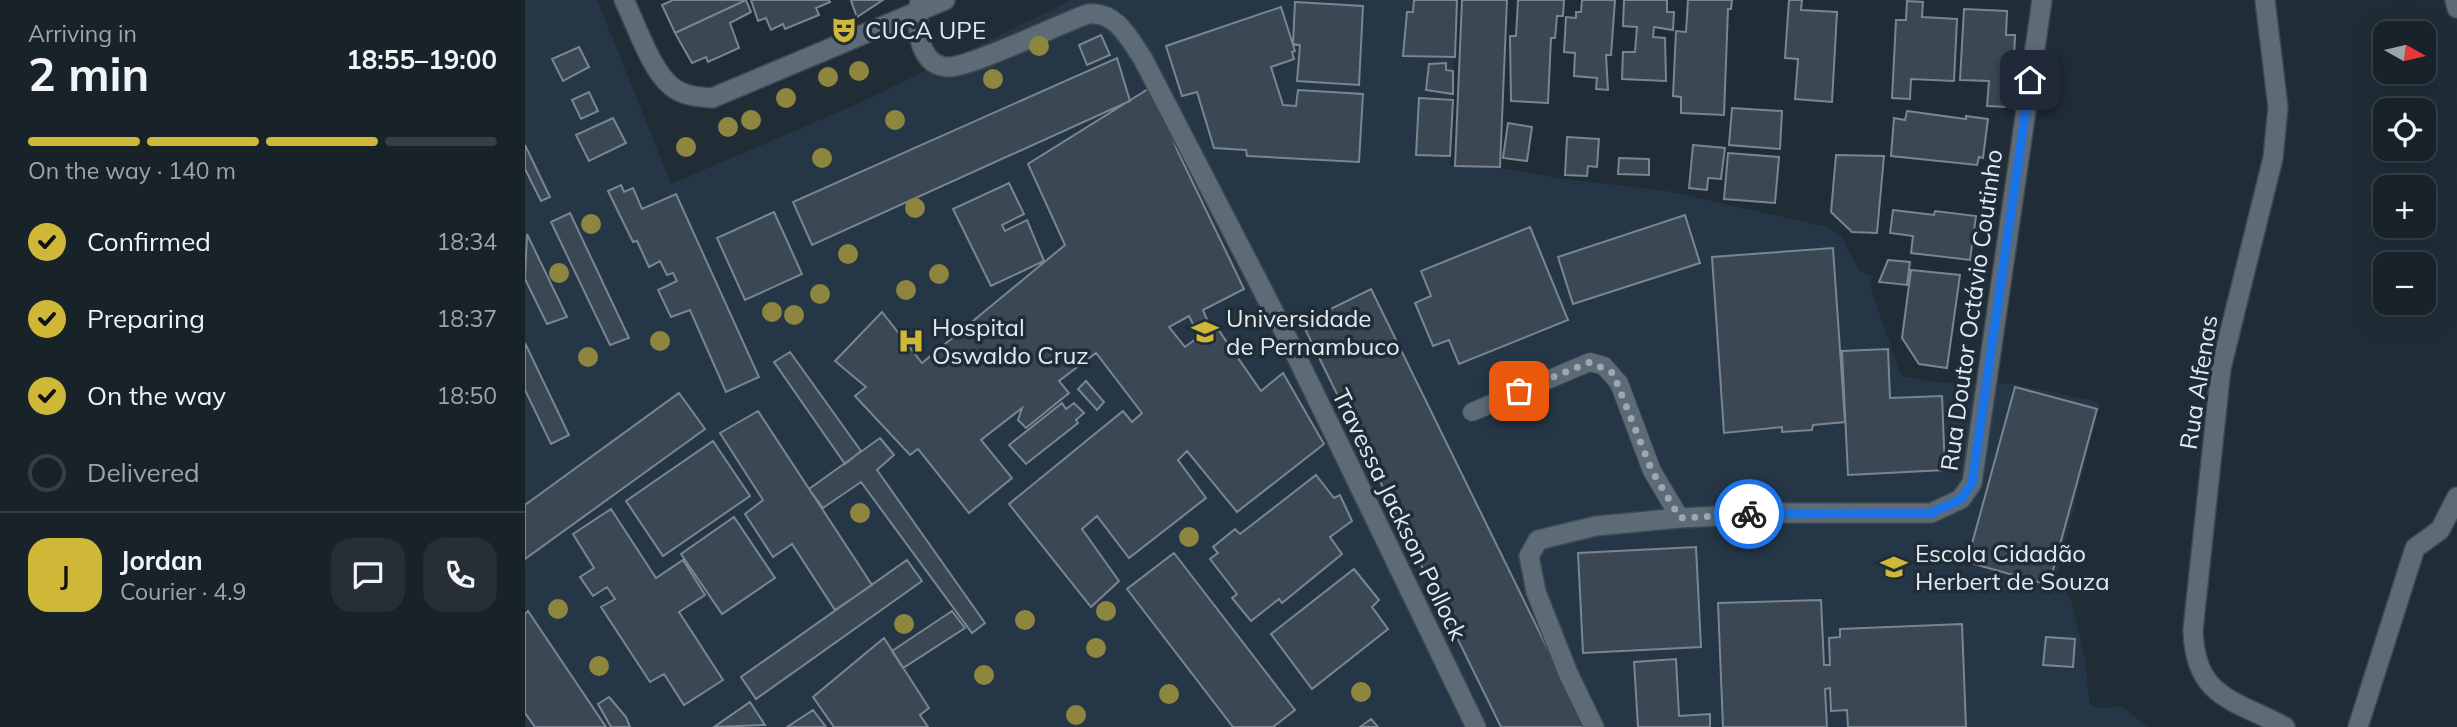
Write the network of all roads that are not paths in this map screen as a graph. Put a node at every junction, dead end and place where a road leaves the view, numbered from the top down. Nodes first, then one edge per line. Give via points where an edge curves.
1 (624, 0) edge
2 (945, 0) edge
3 (2042, 0) edge
4 (2265, 0) edge
5 (2455, 0) edge
6 (919, 6) edge
7 (2457, 8) edge
8 (1472, 412) dead end
9 (2457, 498) edge
10 (1680, 518) junction
11 (1476, 727) edge
12 (1594, 727) edge
13 (2285, 727) edge
14 (2358, 727) edge

1 - 6 street via 671,87 690,96 712,98
2 - 6 street
3 - 10 street, Rua Doutor Octávio Coutinho via 1972,483 1961,499 1931,513
4 - 13 street, Rua Alfenas via 2278,107 2273,158 2221,368 2193,630 2194,657 2201,676 2216,692
5 - 7 street
6 - 11 street, Travessa Jackson Pollock via 918,35 923,48 936,63 948,68 1087,14 1103,14 1121,27 1143,59 1291,345
8 - 10 lane via 1590,362 1604,366 1619,383 1652,471
9 - 14 street via 2440,530 2415,548
10 - 12 street, Rua Doutor Octávio Coutinho via 1554,534 1538,540 1529,556 1537,592

